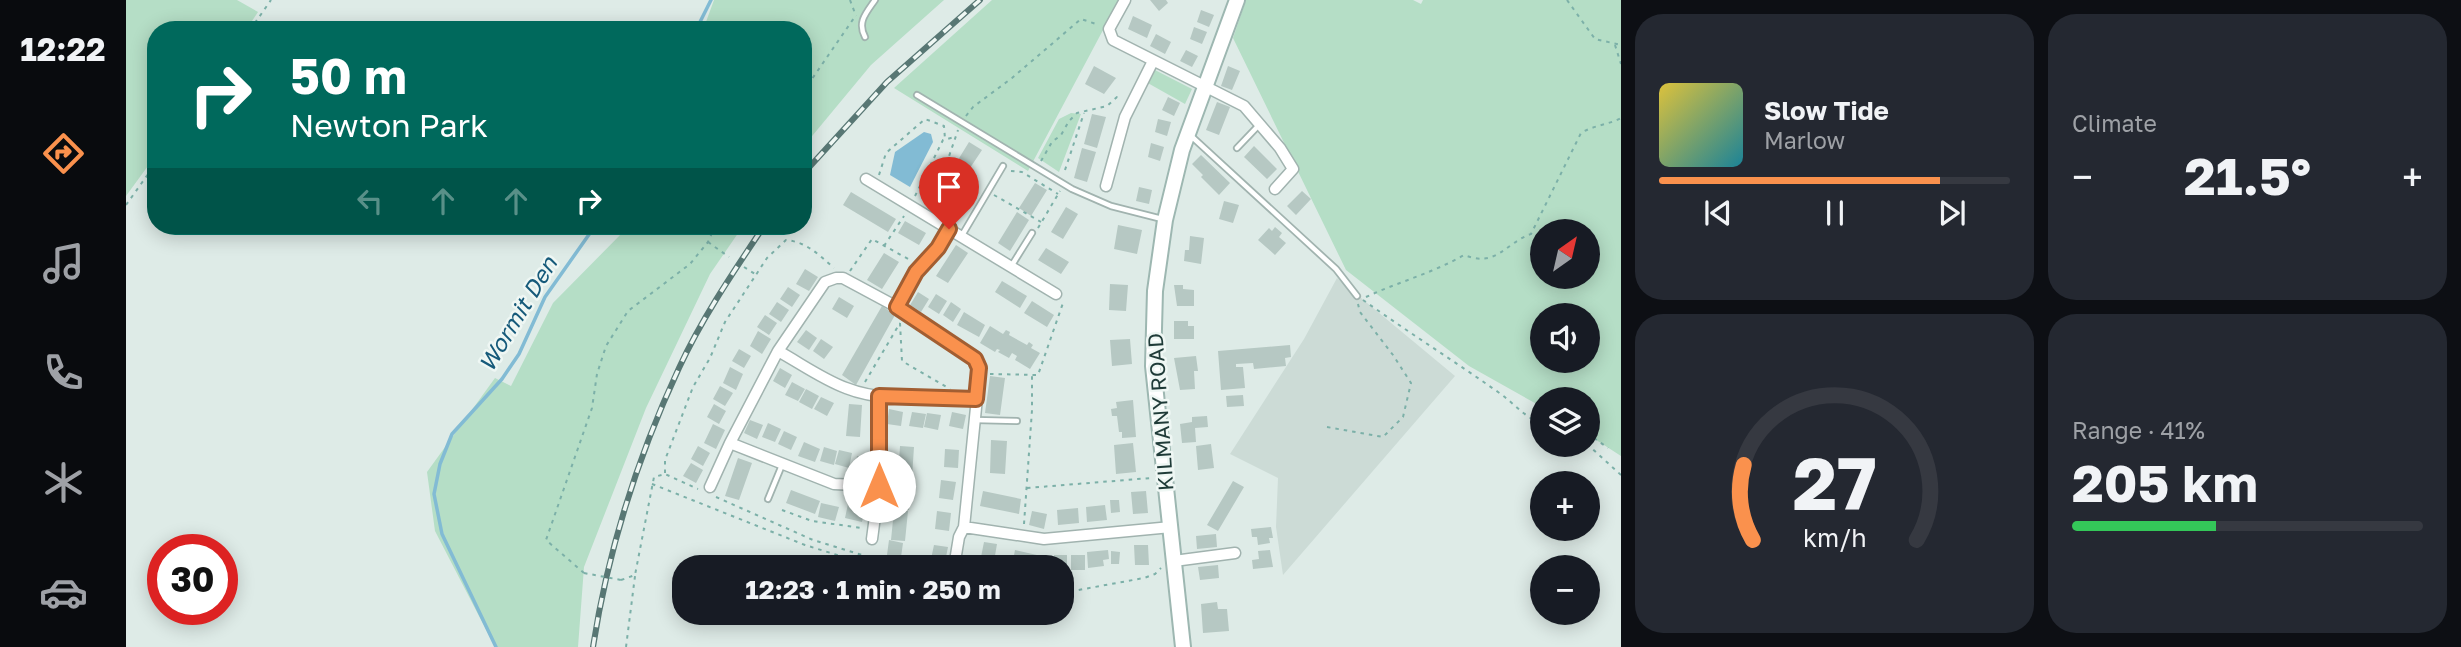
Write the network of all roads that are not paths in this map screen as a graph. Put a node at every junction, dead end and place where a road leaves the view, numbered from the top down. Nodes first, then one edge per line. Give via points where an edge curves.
1 (875, 0) edge
2 (1125, 0) edge
3 (1237, 0) edge
4 (865, 37) dead end
5 (1153, 61) junction
6 (1203, 93) junction
7 (918, 95) dead end
8 (1259, 125) junction
9 (1187, 132) junction
10 (1237, 148) dead end
11 (1002, 167) road end
12 (866, 179) dead end
13 (1106, 186) dead end
14 (1275, 189) dead end
15 (1165, 219) junction
16 (949, 229) junction
17 (1032, 233) road end
18 (961, 237) junction
19 (1011, 266) junction
20 (1056, 294) road end
21 (1359, 298) road end
22 (897, 307) junction
23 (778, 351) junction
24 (879, 396) junction
25 (976, 399) junction
26 (974, 420) junction
27 (1017, 421) dead end
28 (730, 443) junction
29 (783, 464) junction
30 (879, 486) junction
31 (709, 490) road end
32 (768, 499) dead end
33 (964, 527) junction
34 (1171, 527) junction
35 (873, 534) road end
36 (1235, 553) dead end
37 (956, 555) edge
38 (1174, 558) junction
39 (1183, 647) edge

1 - 4 lane via 862,19
2 - 5 street via 1110,29 1113,40
3 - 6 main road, KILMANY ROAD
5 - 6 street
5 - 13 street via 1125,117
6 - 8 street via 1244,106
6 - 9 main road, KILMANY ROAD
7 - 15 lane via 1064,184 1111,206
8 - 10 lane
8 - 14 street via 1293,169
9 - 15 main road, KILMANY ROAD
9 - 21 lane via 1336,269
11 - 18 lane
12 - 16 street
15 - 34 main road, KILMANY ROAD via 1155,291 1153,366
16 - 18 street
16 - 22 street via 920,266
17 - 19 lane
18 - 19 street
19 - 20 street
22 - 23 street via 844,279 825,282
22 - 25 street via 979,363
23 - 24 street via 846,388
23 - 28 street
24 - 25 street
24 - 30 street
25 - 26 street
26 - 27 lane
26 - 33 street
28 - 29 street
28 - 31 street
29 - 30 street via 834,484
29 - 32 lane
30 - 35 street
33 - 34 street via 1044,539
33 - 37 street
34 - 38 main road, KILMANY ROAD
36 - 38 street
38 - 39 main road, KILMANY ROAD

